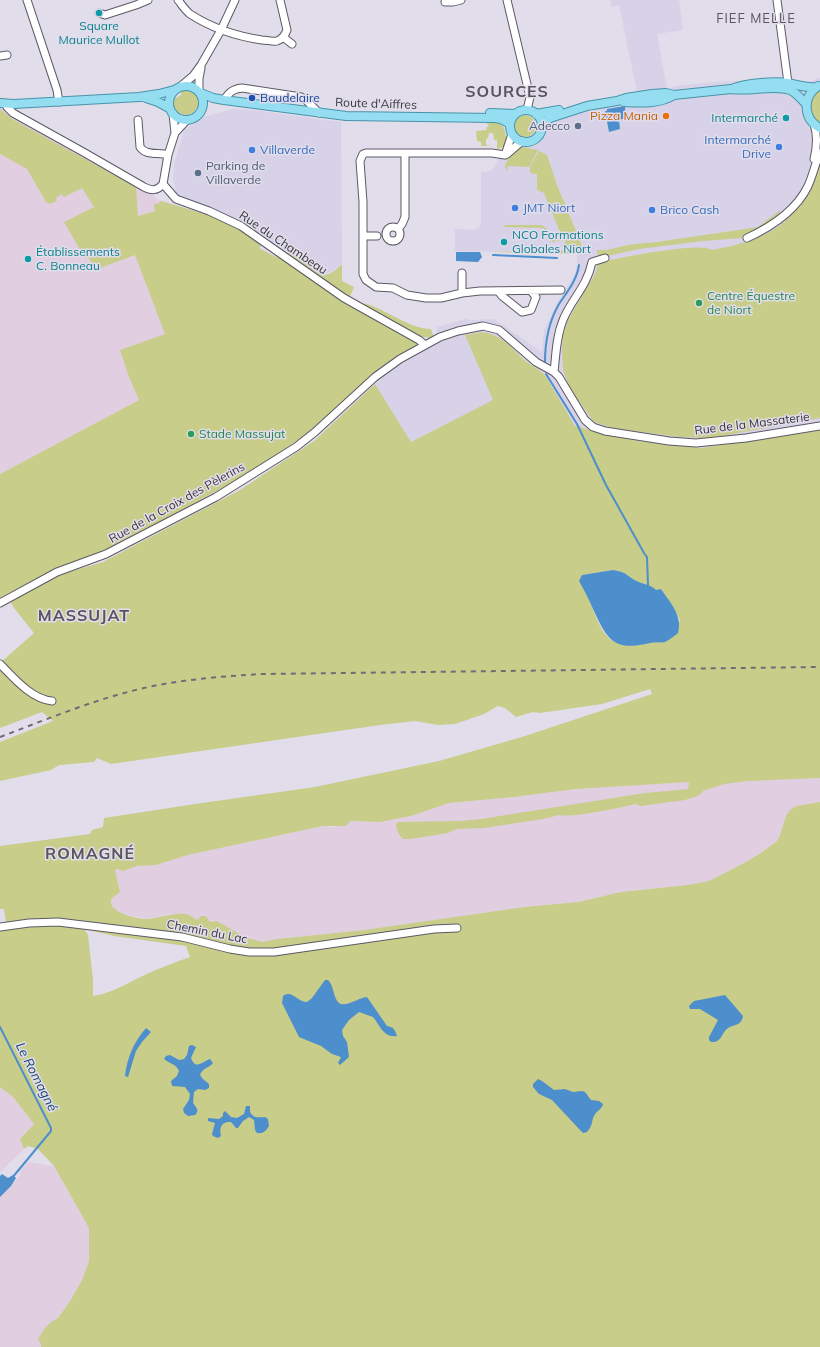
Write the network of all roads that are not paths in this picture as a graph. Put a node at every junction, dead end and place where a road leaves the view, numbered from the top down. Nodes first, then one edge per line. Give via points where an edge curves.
1 (27, 0) edge
2 (148, 0) edge
3 (178, 0) edge
4 (235, 0) edge
5 (280, 0) edge
6 (461, 0) edge
7 (508, 0) edge
8 (777, 0) edge
9 (445, 2) dead end
10 (103, 14) dead end
11 (221, 30) junction
12 (283, 37) junction
13 (292, 44) dead end
14 (201, 64) junction
15 (788, 83) junction
16 (818, 85) edge
17 (178, 88) junction
18 (731, 89) junction
19 (200, 92) junction
20 (139, 97) junction
21 (224, 100) junction
22 (59, 102) junction
23 (3, 104) edge
24 (806, 104) junction
25 (587, 106) junction
26 (202, 110) junction
27 (528, 110) junction
28 (171, 111) junction
29 (319, 113) junction
30 (515, 114) junction
31 (536, 114) junction
32 (456, 117) junction
33 (138, 120) dead end
34 (187, 120) junction
35 (510, 124) junction
36 (541, 125) junction
37 (817, 126) edge
38 (175, 133) junction
39 (512, 134) junction
40 (522, 141) junction
41 (405, 153) junction
42 (820, 153) edge
43 (168, 155) junction
44 (505, 155) junction
45 (814, 168) junction
46 (164, 184) junction
47 (398, 229) dead end
48 (364, 236) junction
49 (377, 236) dead end
50 (747, 238) dead end
51 (605, 258) dead end
52 (462, 273) dead end
53 (561, 290) dead end
54 (498, 291) junction
55 (531, 291) junction
56 (462, 293) junction
57 (425, 345) junction
58 (554, 372) junction
59 (820, 426) edge
60 (0, 603) edge
61 (0, 664) edge
62 (52, 701) dead end
63 (0, 927) edge
64 (457, 928) dead end

1 - 22 street
2 - 10 street via 136,6
3 - 11 street via 190,14
4 - 11 street
5 - 12 street via 286,27
6 - 9 street
7 - 27 street via 530,97
8 - 15 street
11 - 12 street via 273,41
11 - 14 street
12 - 13 street
14 - 17 street via 193,76
14 - 19 street
15 - 16 main road via 805,88
15 - 18 main road via 744,84
16 - 24 main road via 809,94
17 - 19 main road via 191,86
17 - 20 main road
17 - 28 main road via 169,97
18 - 24 main road via 787,89 796,93
18 - 25 main road via 674,95 667,100 638,103 617,101
19 - 21 main road, Route d'Aiffres
19 - 26 main road
20 - 22 main road
20 - 28 main road via 154,100
21 - 26 main road
21 - 29 main road, Route d'Aiffres
21 - 29 street via 229,92 242,88 301,97
22 - 23 main road
23 - 46 street via 13,114 150,190 156,190
24 - 37 main road via 808,114
25 - 31 main road
25 - 36 main road via 550,118
26 - 34 main road via 196,117
27 - 30 main road
27 - 31 main road
28 - 34 main road via 181,119
28 - 38 street
29 - 32 main road, Route d'Aiffres via 364,117
30 - 32 main road, Route d'Aiffres via 477,113
30 - 35 main road
31 - 36 main road
32 - 35 main road, Route d'Aiffres via 498,118
33 - 43 street via 142,150
34 - 38 street
35 - 39 main road
36 - 40 main road via 537,137 530,141
37 - 45 street
38 - 43 street
39 - 40 main road
39 - 44 street
40 - 44 street
41 - 44 street
41 - 47 street via 405,217
41 - 48 street via 366,153 360,157
42 - 45 street
43 - 46 street
45 - 50 street via 808,186 794,206 772,225
46 - 57 street, Rue du Chambeau via 176,199 241,226 330,289
48 - 49 street
48 - 56 street via 364,274 366,280 376,287 393,288 407,295 426,298 441,298
51 - 58 street via 592,262 586,281 562,320
52 - 56 street
53 - 55 street
54 - 55 street
54 - 55 street via 522,312 531,310 536,297
54 - 56 street
57 - 58 street, Rue de la Croix des Pèlerins via 458,331 491,327 499,330 536,362
57 - 60 street, Rue de la Croix des Pèlerins via 375,377 296,447 216,497 106,554 57,572
58 - 59 street, Rue de la Massaterie via 585,420 593,427 605,431 696,443
61 - 62 street via 26,689 42,699
63 - 64 street, Chemin du Lac via 58,922 182,937 249,952 268,952

